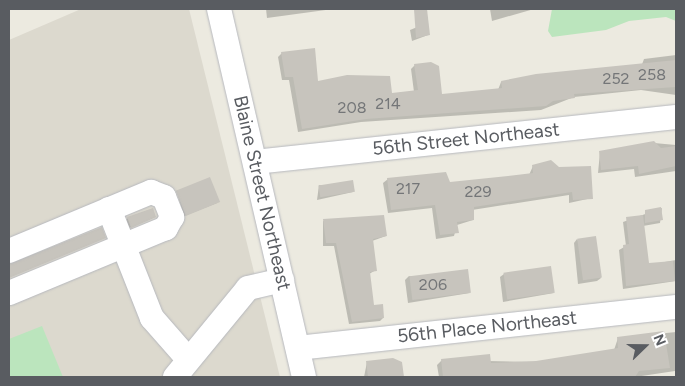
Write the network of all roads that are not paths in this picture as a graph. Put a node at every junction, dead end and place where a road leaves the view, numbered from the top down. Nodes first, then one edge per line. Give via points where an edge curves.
1 (219, 9) edge
2 (676, 117) edge
3 (255, 162) junction
4 (109, 209) junction
5 (124, 246) junction
6 (9, 251) edge
7 (282, 280) junction
8 (9, 293) edge
9 (676, 307) edge
10 (298, 348) junction
11 (181, 367) edge
12 (304, 377) edge

1 - 3 street, Blaine Street Northeast
2 - 3 street, 56th Street Northeast
3 - 7 street, Blaine Street Northeast
4 - 5 street
4 - 5 street via 151,192 164,197 172,217 166,228
4 - 6 street
5 - 8 street
5 - 11 street via 152,318
7 - 10 street, Blaine Street Northeast
7 - 11 street via 248,288
9 - 10 street, 56th Place Northeast
10 - 12 street, Blaine Street Northeast

